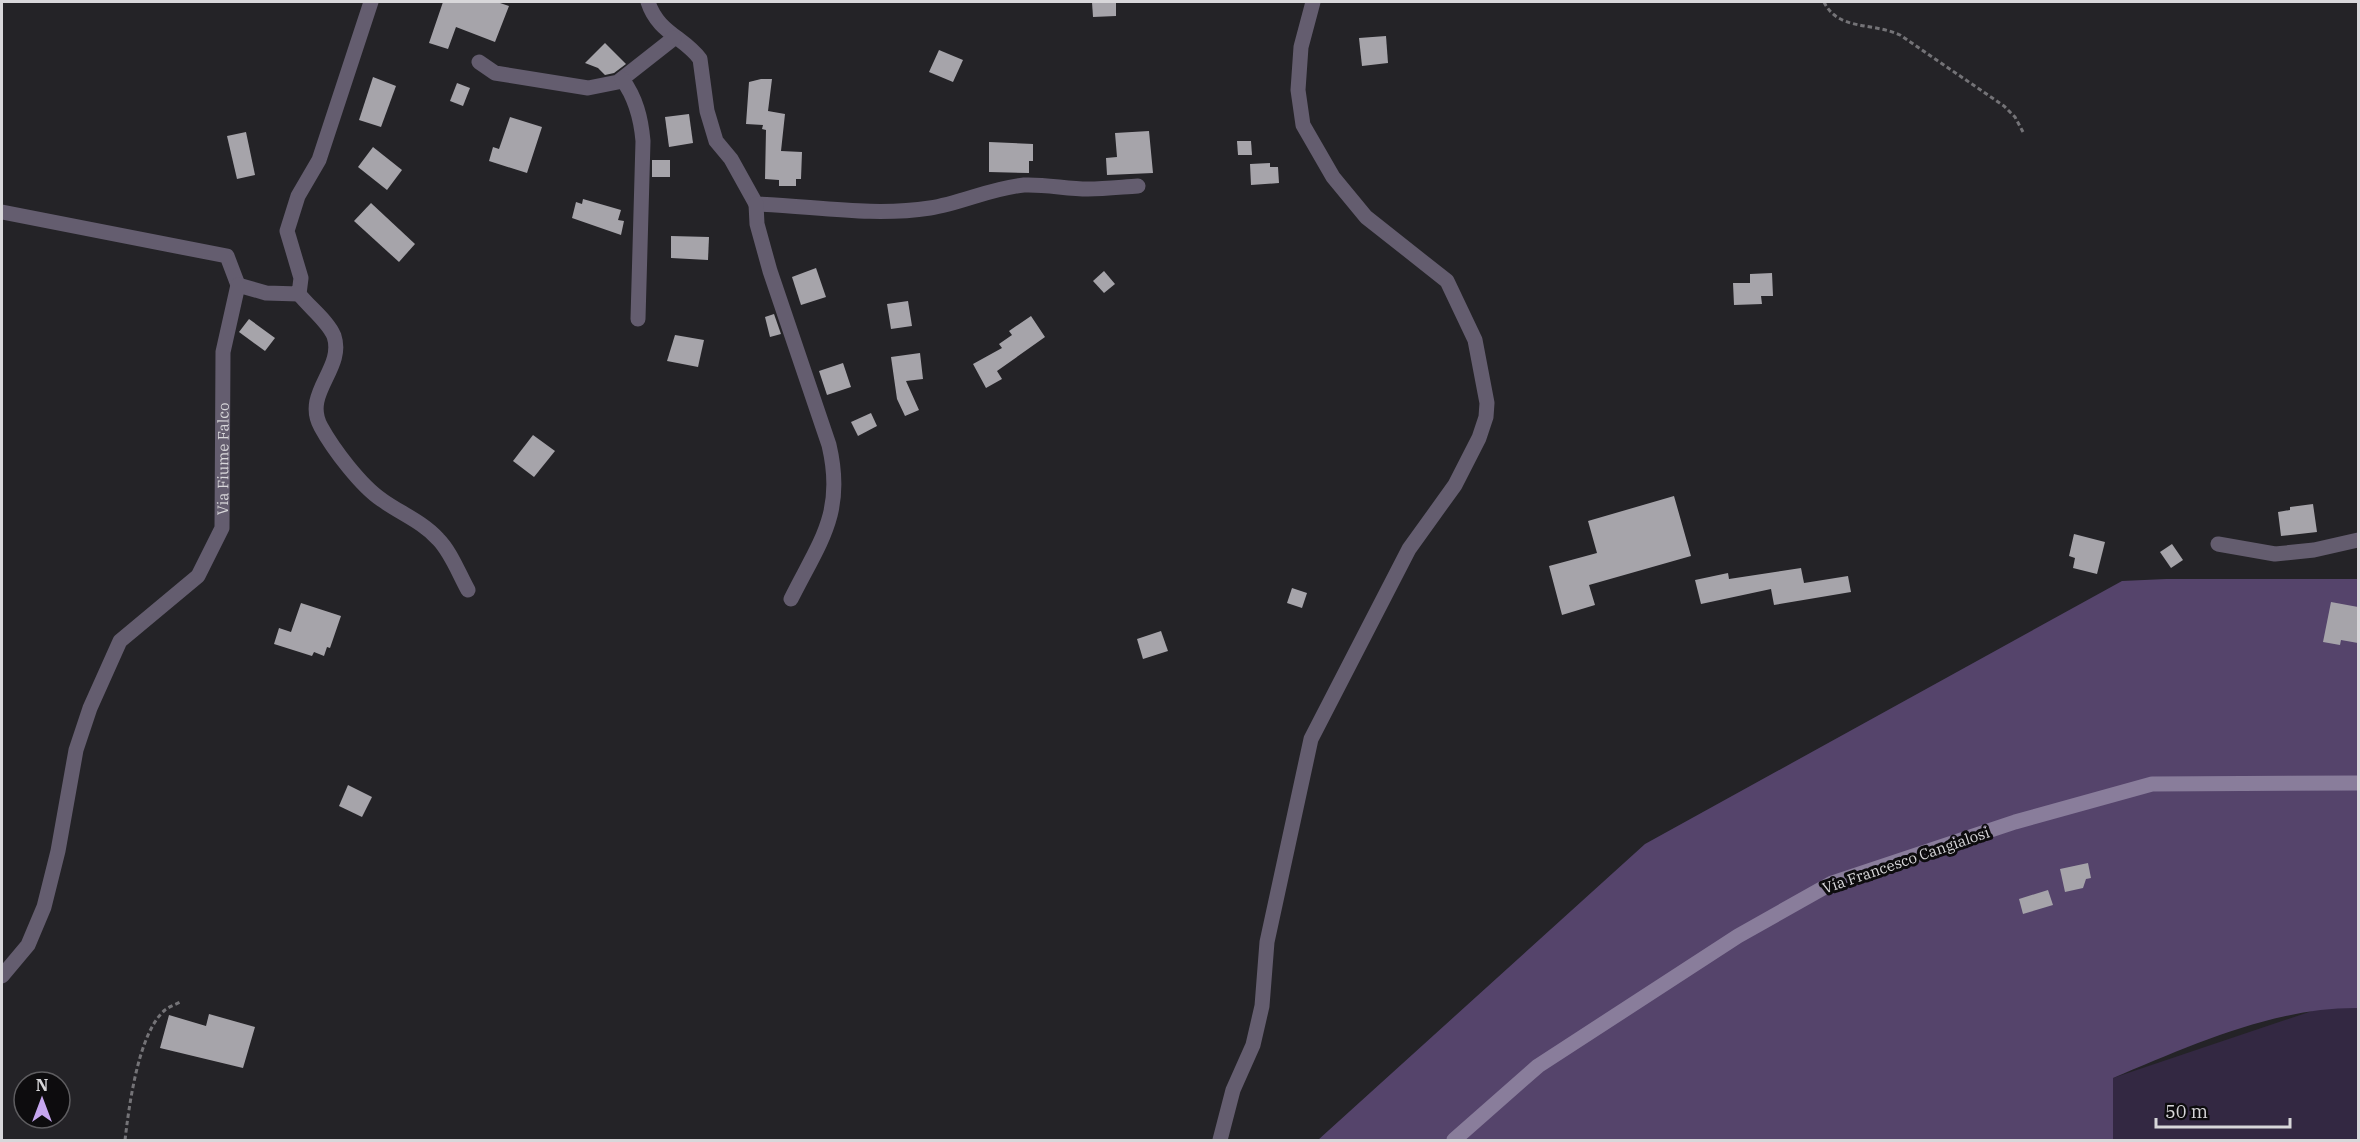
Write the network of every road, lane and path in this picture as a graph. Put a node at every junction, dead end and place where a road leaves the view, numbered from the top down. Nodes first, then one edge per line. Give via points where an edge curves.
1 (371, 2) edge
2 (648, 2) edge
3 (1314, 2) edge
4 (1824, 2) edge
5 (674, 38) junction
6 (479, 62) dead end
7 (622, 79) junction
8 (2023, 132) dead end
9 (1138, 186) dead end
10 (756, 204) junction
11 (2, 212) edge
12 (238, 285) junction
13 (299, 294) junction
14 (638, 319) dead end
15 (2358, 540) edge
16 (2218, 544) dead end
17 (468, 590) dead end
18 (791, 599) dead end
19 (2358, 783) edge
20 (2, 976) edge
21 (182, 1001) dead end
22 (125, 1140) edge
23 (1220, 1140) edge
24 (1454, 1140) edge

1 - 13 street via 319,160 298,196 287,231 302,278
2 - 5 street
3 - 23 street via 1301,47 1298,90 1303,125 1333,177 1366,217 1447,281 1475,340 1486,417 1455,485 1409,549 1311,739 1267,942 1262,1006 1253,1046 1233,1090
4 - 8 path via 1838,20 1900,35 2004,106
5 - 7 street
5 - 10 street via 700,59 707,111 716,141 731,159
6 - 7 street via 495,73 588,88
7 - 14 street via 635,100 643,141
9 - 10 street via 1087,189 1026,185 994,189 930,208 897,211
10 - 18 street via 757,224 770,271 834,469 833,510
11 - 12 street via 227,256
12 - 13 street via 266,293
12 - 20 street, Via Fiume Falco via 223,352 222,528 198,576 120,641 76,750 44,907 28,945
13 - 17 street via 333,334 335,346 316,401 315,413 321,427 380,499 439,539
15 - 16 street via 2275,554
19 - 24 street, Via Francesco Cangialosi via 2152,784 2015,822 1832,883 1738,936 1538,1066
21 - 22 path via 164,1011 144,1047

